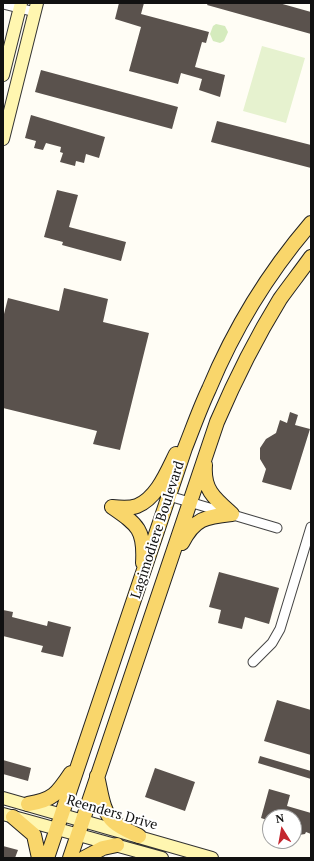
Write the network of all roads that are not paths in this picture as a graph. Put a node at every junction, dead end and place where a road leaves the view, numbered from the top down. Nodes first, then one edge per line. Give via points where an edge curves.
1 (3, 4) edge
2 (20, 6) edge
3 (36, 8) edge
4 (3, 75) edge
5 (3, 139) edge
6 (311, 223) edge
7 (311, 257) edge
8 (193, 430) junction
9 (207, 451) junction
10 (170, 496) junction
11 (190, 502) junction
12 (232, 514) junction
13 (311, 527) edge
14 (277, 528) dead end
15 (309, 539) edge
16 (165, 576) junction
17 (141, 582) junction
18 (253, 662) dead end
19 (81, 758) junction
20 (97, 776) junction
21 (5, 799) edge
22 (28, 804) junction
23 (62, 814) junction
24 (8, 815) edge
25 (83, 821) junction
26 (57, 829) junction
27 (78, 834) junction
28 (139, 836) junction
29 (117, 845) junction
30 (39, 858) edge
31 (47, 858) edge
32 (70, 858) edge
33 (84, 858) edge
34 (162, 858) edge
35 (212, 858) edge

1 - 2 street
2 - 3 street
2 - 4 street
3 - 5 street
6 - 8 main road, Lagimodiere Boulevard via 274,271 231,341 208,389
7 - 9 main road, Lagimodiere Boulevard via 281,299 243,366 217,422
8 - 10 main road, Lagimodiere Boulevard
8 - 17 main road via 178,449 156,491 148,499 130,508 112,507 131,521 141,535
9 - 11 main road, Lagimodiere Boulevard
9 - 12 main road via 207,486 216,500
10 - 11 street
10 - 17 main road, Lagimodiere Boulevard
11 - 12 street
11 - 16 main road, Lagimodiere Boulevard
12 - 14 street
12 - 16 main road via 212,516 195,524
13 - 15 street
15 - 18 street via 280,629 272,643
16 - 20 main road, Lagimodiere Boulevard
17 - 19 main road, Lagimodiere Boulevard
19 - 22 main road via 51,798
19 - 23 main road, Lagimodiere Boulevard
20 - 25 main road, Lagimodiere Boulevard
20 - 28 main road via 104,806 115,823
21 - 22 street, Reenders Drive
22 - 23 street, Reenders Drive
23 - 25 street, Reenders Drive
23 - 26 main road, Lagimodiere Boulevard
24 - 26 street
24 - 30 main road via 34,835
25 - 27 main road, Lagimodiere Boulevard
25 - 28 street, Reenders Drive
26 - 27 street
26 - 31 main road, Lagimodiere Boulevard
27 - 29 street
27 - 32 main road, Lagimodiere Boulevard
28 - 35 street, Reenders Drive
29 - 33 main road via 103,848
29 - 34 street

